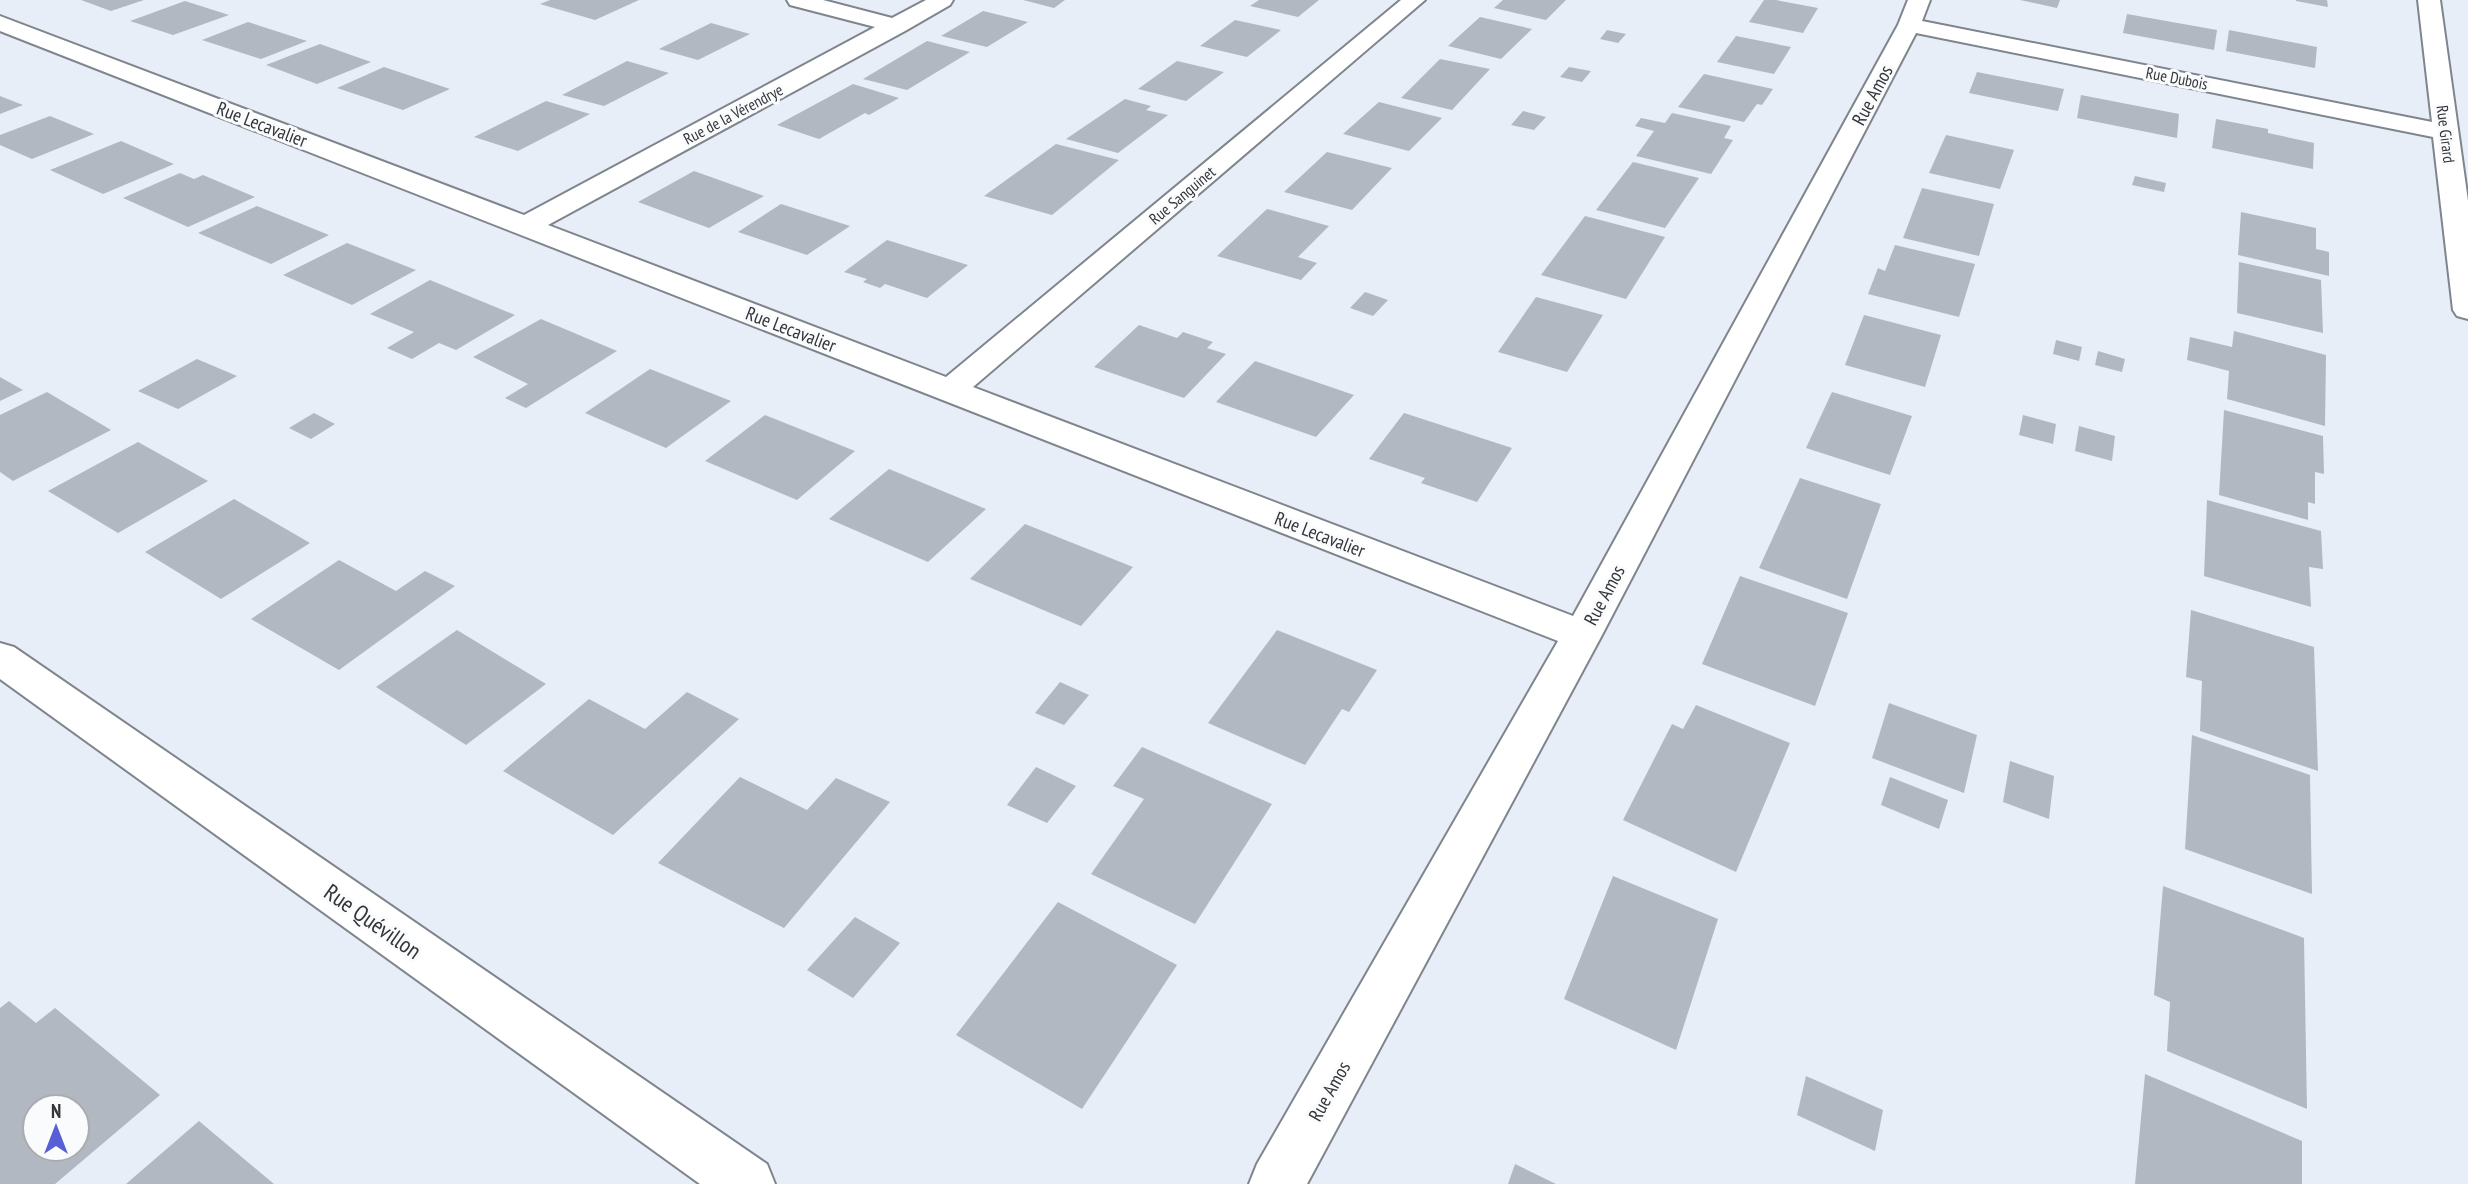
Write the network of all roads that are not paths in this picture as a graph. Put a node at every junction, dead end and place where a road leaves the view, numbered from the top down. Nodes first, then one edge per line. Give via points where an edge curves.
1 (798, 0) edge
2 (942, 0) edge
3 (1414, 0) edge
4 (2429, 0) edge
5 (1914, 12) edge
6 (0, 23) edge
7 (897, 26) junction
8 (2446, 132) junction
9 (524, 226) junction
10 (2468, 310) edge
11 (949, 391) junction
12 (1582, 635) junction
13 (0, 658) edge
14 (747, 1184) edge
15 (1277, 1184) edge

1 - 7 street
2 - 7 street, Rue de la Vérendrye
3 - 11 street, Rue Sanguinet
4 - 8 street, Rue Girard
5 - 8 street, Rue Dubois
5 - 12 street, Rue Amos
6 - 9 street, Rue Lecavalier
7 - 9 street, Rue de la Vérendrye
8 - 10 street, Rue Girard
9 - 11 street, Rue Lecavalier
11 - 12 street, Rue Lecavalier
12 - 15 street, Rue Amos
13 - 14 street, Rue Quévillon

